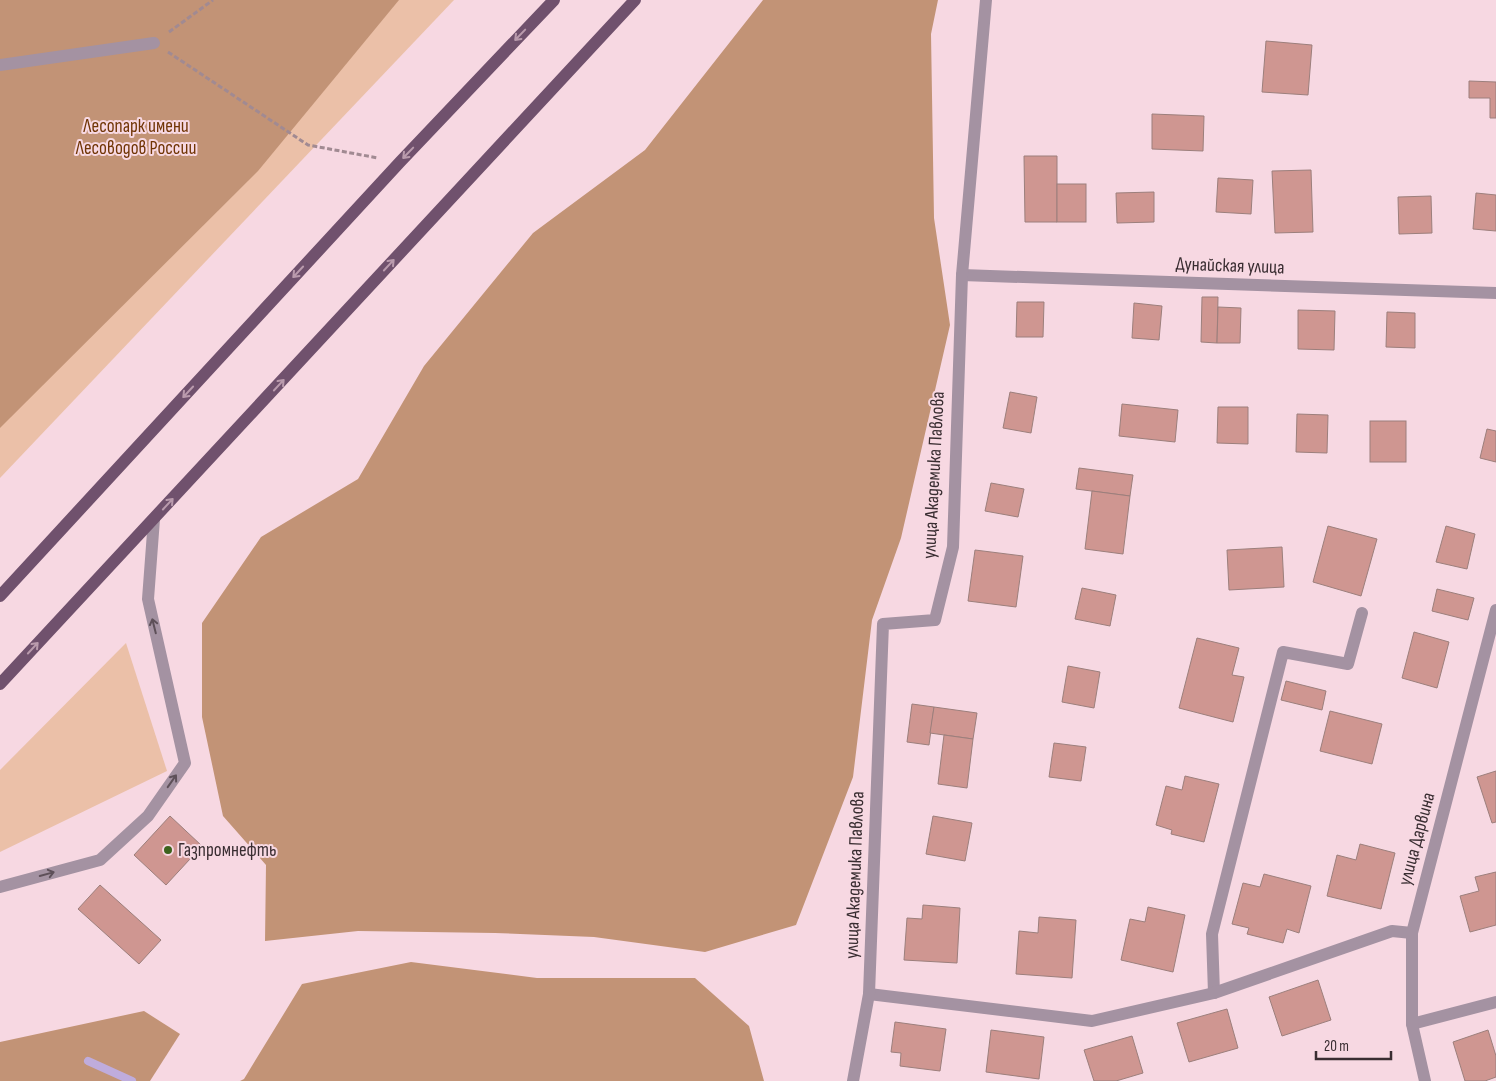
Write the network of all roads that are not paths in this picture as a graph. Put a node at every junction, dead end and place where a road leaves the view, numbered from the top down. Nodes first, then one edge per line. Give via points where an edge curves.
1 (554, 0) edge
2 (635, 0) edge
3 (986, 0) edge
4 (154, 43) road end
5 (0, 64) edge
6 (962, 275) junction
7 (1496, 293) edge
8 (154, 519) junction
9 (0, 596) edge
10 (1496, 610) edge
11 (1362, 613) dead end
12 (0, 684) edge
13 (0, 887) edge
14 (1412, 933) junction
15 (1214, 993) junction
16 (869, 994) junction
17 (1496, 1002) edge
18 (1412, 1024) junction
19 (853, 1081) edge
20 (1425, 1081) edge

1 -> 9 main road via 400,162
8 -> 2 main road
3 - 6 street, улица Академика Павлова
4 - 5 street
6 - 7 street, Дунайская улица
6 - 16 street, улица Академика Павлова via 953,547 935,620 883,624
12 -> 8 main road
13 -> 8 street via 100,860 148,816 185,763 148,599
10 - 14 street, улица Дарвина
11 - 15 street via 1348,664 1283,652 1212,934
14 - 15 street via 1392,931
14 - 18 street, улица Дарвина
15 - 16 street via 1092,1021
16 - 19 street, улица Академика Павлова
17 - 18 street
18 - 20 street, улица Дарвина

